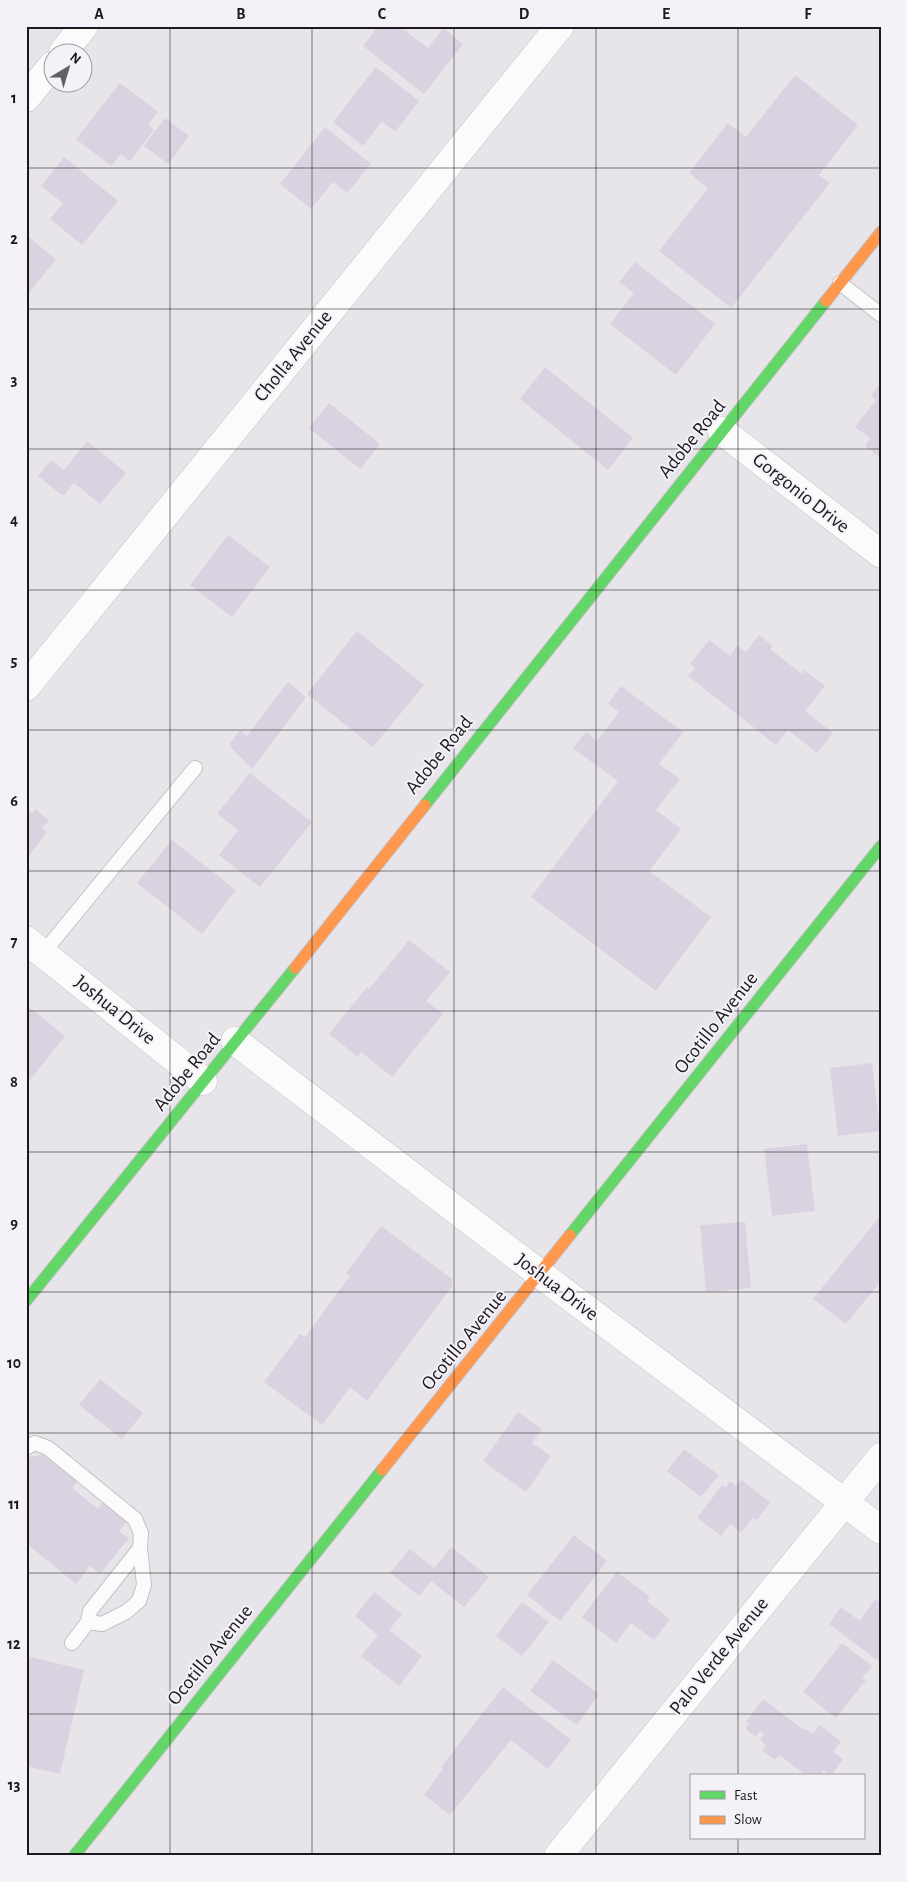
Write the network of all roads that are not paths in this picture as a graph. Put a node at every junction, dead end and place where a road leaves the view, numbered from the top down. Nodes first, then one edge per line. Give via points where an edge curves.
1 (84, 26) edge
2 (560, 26) edge
3 (71, 42) edge
4 (42, 78) edge
5 (26, 98) edge
6 (881, 232) edge
7 (840, 283) junction
8 (881, 315) edge
9 (722, 431) junction
10 (881, 554) edge
11 (26, 687) edge
12 (195, 768) dead end
13 (881, 846) edge
14 (35, 947) edge
15 (235, 1041) junction
16 (204, 1081) junction
17 (540, 1274) junction
18 (26, 1301) edge
19 (26, 1448) edge
20 (881, 1457) edge
21 (844, 1502) junction
22 (881, 1530) edge
23 (140, 1548) junction
24 (88, 1622) junction
25 (72, 1643) dead end
26 (74, 1856) edge
27 (558, 1856) edge

1 - 3 street
2 - 11 street, Cholla Avenue
4 - 5 street
6 - 7 main road, Adobe Road
7 - 8 lane
7 - 9 main road, Adobe Road
9 - 10 street, Gorgonio Drive
9 - 15 main road, Adobe Road
12 - 14 lane
13 - 17 main road, Ocotillo Avenue
14 - 16 street, Joshua Drive
15 - 16 main road, Adobe Road
15 - 17 street, Joshua Drive
16 - 18 main road, Adobe Road
17 - 21 street, Joshua Drive
17 - 26 main road, Ocotillo Avenue
19 - 23 lane via 35,1444 48,1448 135,1519 141,1533
20 - 21 street, Palo Verde Avenue
21 - 22 street, Joshua Drive
21 - 27 street, Palo Verde Avenue
23 - 24 lane via 90,1611
23 - 24 lane via 144,1584 139,1601 102,1624
24 - 25 lane

